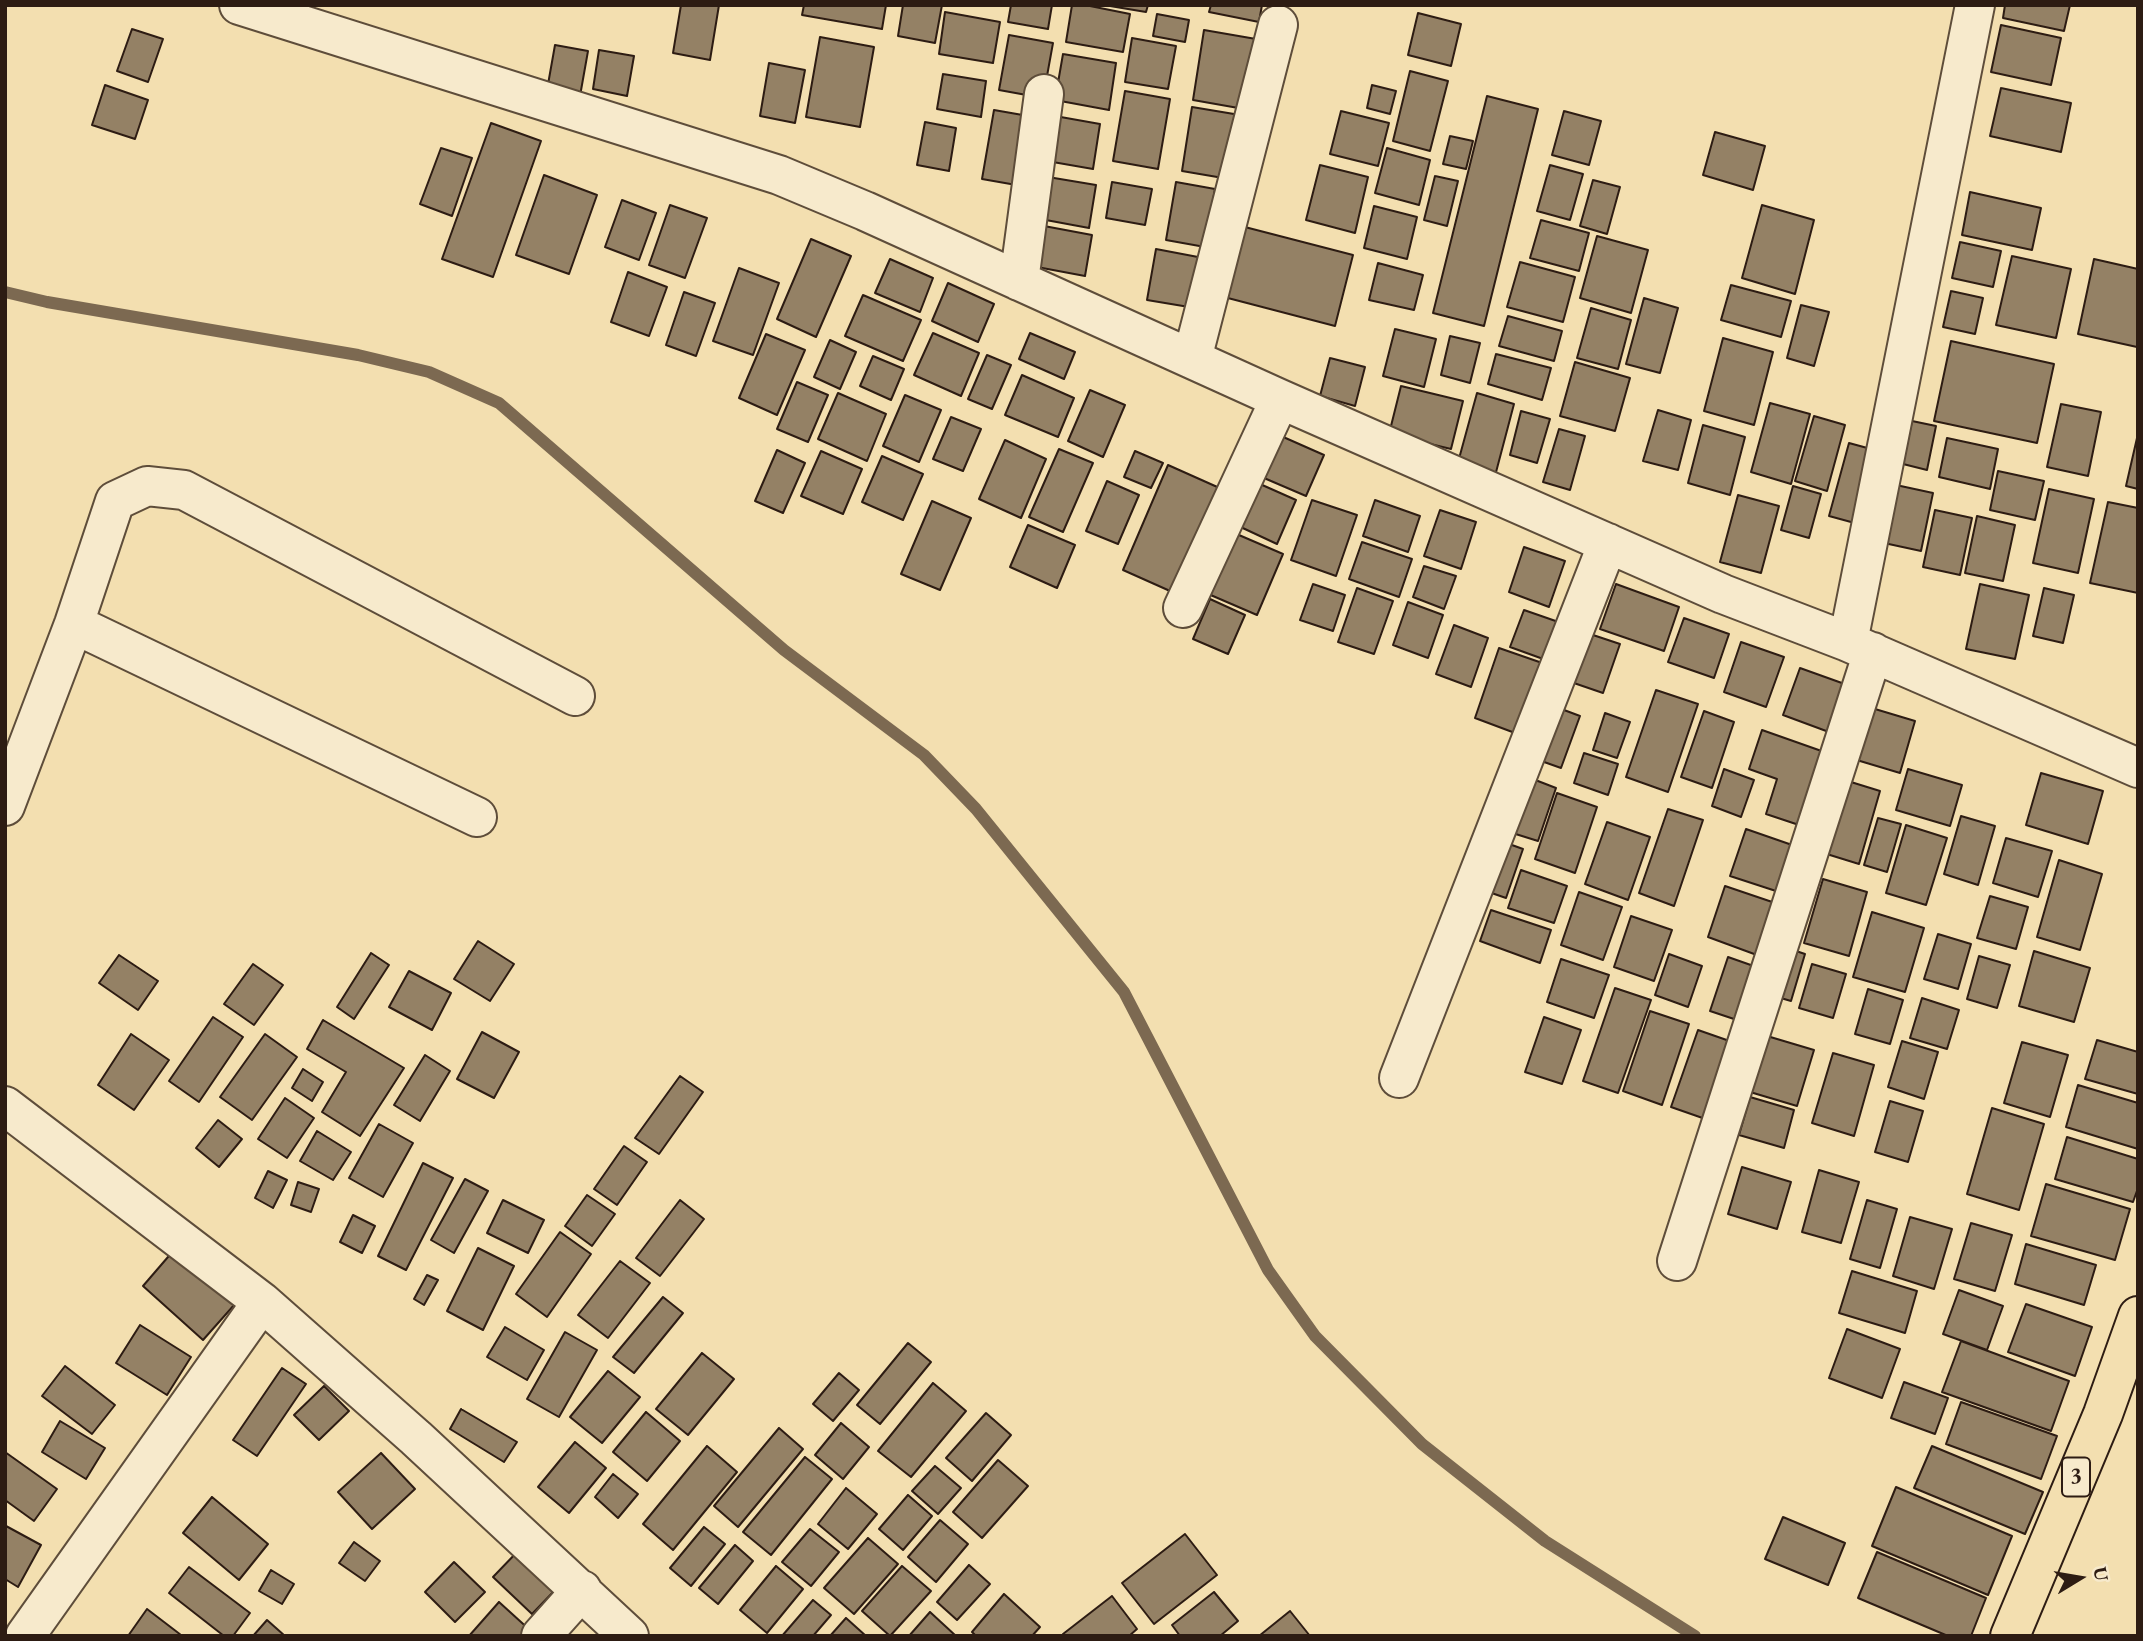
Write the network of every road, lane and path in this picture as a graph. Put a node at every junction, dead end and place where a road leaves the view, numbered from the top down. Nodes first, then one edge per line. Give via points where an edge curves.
1 (239, 5) edge
2 (1975, 5) edge
3 (1278, 25) dead end
4 (1044, 94) dead end
5 (1019, 281) junction
6 (1192, 359) junction
7 (1280, 399) junction
8 (1608, 543) junction
9 (1183, 608) dead end
10 (74, 624) junction
11 (1861, 647) junction
12 (575, 696) dead end
13 (2138, 768) edge
14 (5, 806) edge
15 (477, 817) dead end
16 (1399, 1078) dead end
17 (5, 1106) edge
18 (1677, 1261) dead end
19 (262, 1302) junction
20 (2138, 1316) edge
21 (582, 1590) junction
22 (25, 1636) edge
23 (541, 1636) edge
24 (629, 1636) edge
25 (2010, 1636) edge

1 - 5 street via 779,175
2 - 11 street
3 - 6 street
4 - 5 street
5 - 6 street
6 - 7 street
7 - 8 street
7 - 9 street
8 - 11 street
8 - 16 street
10 - 12 street via 115,501 148,485 184,490
10 - 14 street
10 - 15 street
11 - 13 street
11 - 18 street
17 - 19 street
19 - 21 street
19 - 22 street
20 - 25 highway, 3 via 2103,1414
21 - 23 street
21 - 24 street

